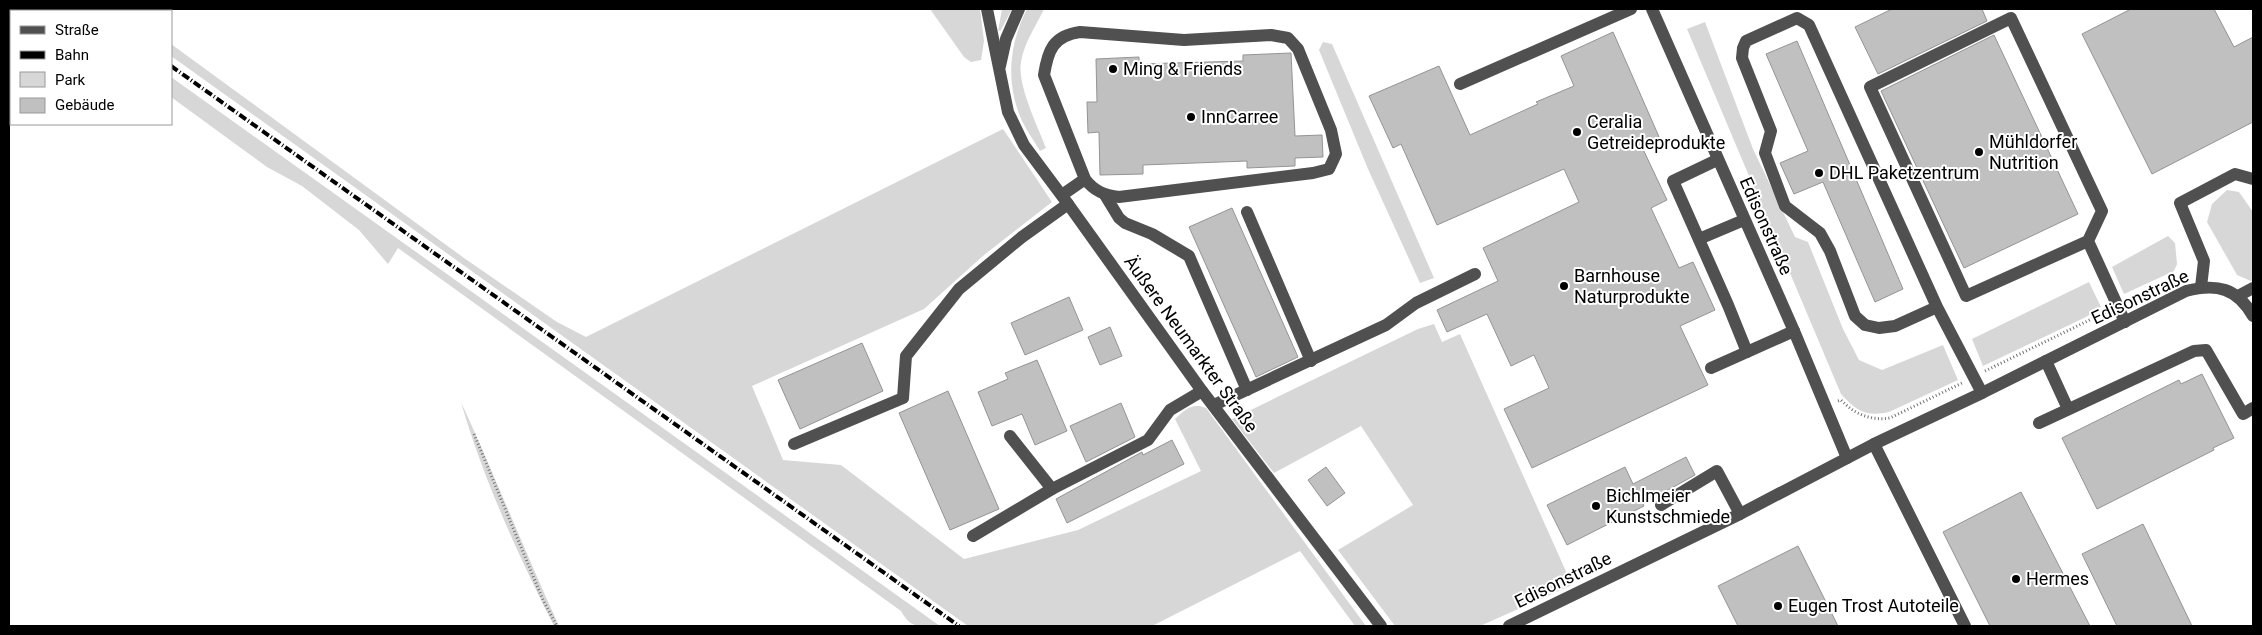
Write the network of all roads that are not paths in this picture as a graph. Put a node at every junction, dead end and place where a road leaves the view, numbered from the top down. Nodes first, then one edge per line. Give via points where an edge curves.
1 (987, 9) edge
2 (993, 9) edge
3 (1019, 9) edge
4 (1631, 9) edge
5 (1652, 9) edge
6 (990, 25) junction
7 (1000, 68) junction
8 (1460, 84) dead end
9 (1717, 160) junction
10 (1084, 179) junction
11 (2253, 179) edge
12 (1105, 195) junction
13 (1066, 200) junction
14 (1247, 212) dead end
15 (1744, 220) junction
16 (1699, 239) junction
17 (2088, 241) junction
18 (1475, 274) dead end
19 (2201, 287) junction
20 (2253, 288) edge
21 (2238, 296) junction
22 (1937, 306) junction
23 (2253, 316) edge
24 (2124, 322) junction
25 (1794, 331) junction
26 (1747, 352) junction
27 (1311, 361) junction
28 (2046, 361) junction
29 (1711, 368) dead end
30 (1247, 390) junction
31 (1202, 391) junction
32 (1982, 393) junction
33 (1214, 406) junction
34 (2068, 408) junction
35 (2253, 408) edge
36 (2039, 423) dead end
37 (1010, 436) dead end
38 (794, 444) dead end
39 (1874, 444) junction
40 (1847, 458) junction
41 (1052, 489) junction
42 (1661, 505) dead end
43 (1740, 514) junction
44 (973, 536) dead end
45 (1381, 626) edge
46 (1509, 626) edge
47 (1965, 626) edge

1 - 6 street, Äußere Neumarkter Straße
2 - 6 street, Äußere Neumarkter Straße
3 - 7 street, Äußere Neumarkter Straße via 1006,39
4 - 8 street
5 - 9 street, Edisonstraße
6 - 7 street, Äußere Neumarkter Straße
7 - 13 street, Äußere Neumarkter Straße via 1004,95 1015,129 1024,146
9 - 15 street, Edisonstraße
9 - 16 street via 1673,181
10 - 12 street
10 - 12 street via 1044,75 1047,57 1056,42 1066,34 1080,32 1184,40 1270,35 1288,38 1298,49 1331,130 1336,154 1329,169 1313,174 1119,197
10 - 13 street
11 - 19 street via 2235,174 2180,203 2204,261
12 - 30 street via 1125,223 1152,234 1188,256
13 - 31 street, Äußere Neumarkter Straße
13 - 38 street via 959,289 906,356 903,398
14 - 27 street
15 - 16 street
15 - 25 street, Edisonstraße
16 - 26 street
17 - 17 street via 2102,211 2010,18 1870,87 1966,296
17 - 24 street
18 - 27 street via 1416,303 1386,325
19 - 21 street, Edisonstraße via 2226,289
19 - 24 street, Edisonstraße via 2186,291
20 - 21 street
21 - 23 street
22 - 22 street via 1809,24 1797,18 1746,41 1742,58 1771,131 1765,153 1785,206 1820,233 1855,316 1866,325 1879,328 1896,326
22 - 32 street
24 - 28 street, Edisonstraße
25 - 26 street
25 - 40 street, Edisonstraße
26 - 29 street
27 - 30 street
28 - 32 street, Edisonstraße
28 - 34 street
30 - 33 street
31 - 33 street, Äußere Neumarkter Straße
31 - 41 street via 1170,410 1148,440
32 - 39 street, Edisonstraße
33 - 45 street, Äußere Neumarkter Straße
34 - 35 street via 2194,351 2206,350 2242,414
34 - 36 street
37 - 41 street
39 - 40 street, Edisonstraße
39 - 47 street
40 - 43 street, Edisonstraße
41 - 44 street
42 - 43 street via 1717,471
43 - 46 street, Edisonstraße

